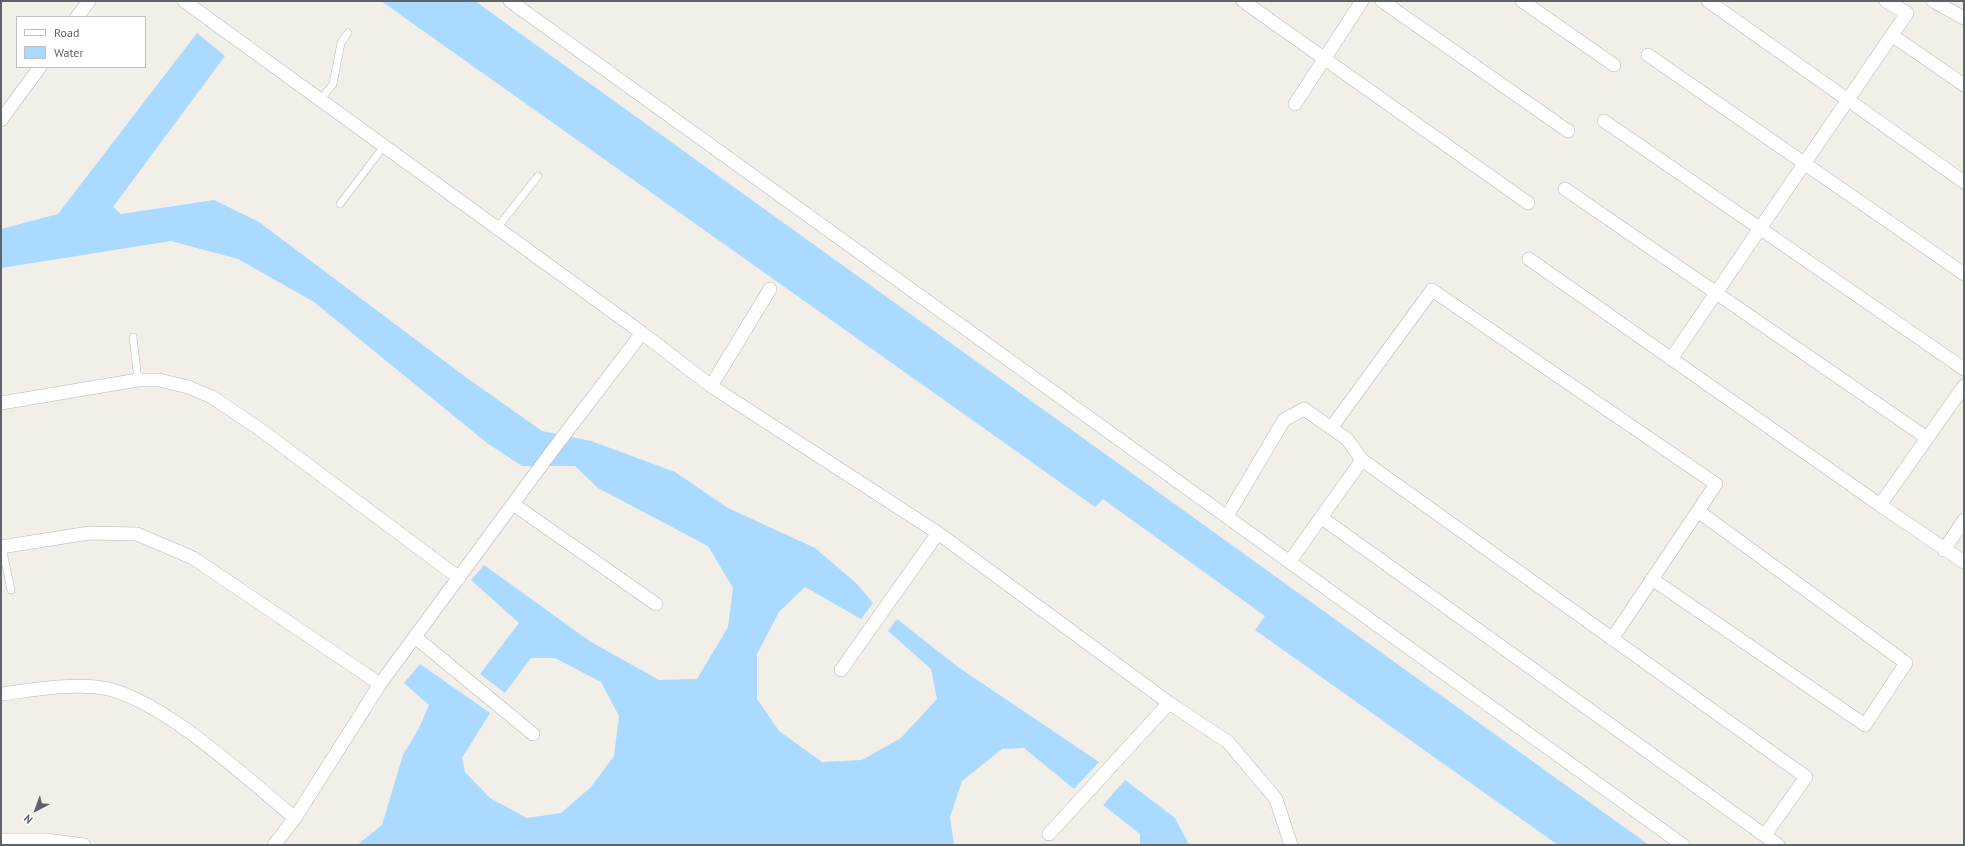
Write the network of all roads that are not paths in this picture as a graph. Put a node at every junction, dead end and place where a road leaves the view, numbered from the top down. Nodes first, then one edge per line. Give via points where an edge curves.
1 (89, 1) edge
2 (184, 1) edge
3 (510, 1) edge
4 (1243, 1) edge
5 (1362, 1) edge
6 (1382, 1) edge
7 (1522, 1) edge
8 (1708, 1) edge
9 (1886, 1) edge
10 (1933, 1) edge
11 (78, 16) edge
12 (1964, 18) edge
13 (348, 33) dead end
14 (1893, 36) junction
15 (1648, 55) dead end
16 (1324, 59) junction
17 (1614, 65) dead end
18 (39, 68) edge
19 (1964, 84) edge
20 (321, 99) junction
21 (1849, 100) junction
22 (1295, 104) dead end
23 (1, 120) edge
24 (1604, 121) dead end
25 (1568, 131) dead end
26 (384, 146) junction
27 (1805, 164) junction
28 (538, 176) dead end
29 (1964, 182) edge
30 (1565, 190) dead end
31 (1528, 203) dead end
32 (340, 204) dead end
33 (497, 228) junction
34 (1760, 228) junction
35 (1529, 259) dead end
36 (1964, 274) edge
37 (770, 289) dead end
38 (1716, 293) junction
39 (642, 333) junction
40 (133, 337) dead end
41 (1671, 358) junction
42 (1964, 369) edge
43 (138, 380) junction
44 (711, 386) junction
45 (1964, 386) edge
46 (1, 403) edge
47 (1331, 428) junction
48 (1927, 438) junction
49 (1362, 460) junction
50 (514, 504) junction
51 (1880, 504) junction
52 (1698, 511) junction
53 (1228, 516) junction
54 (1322, 518) junction
55 (1964, 520) edge
56 (938, 533) junction
57 (2, 547) edge
58 (1944, 550) junction
59 (1290, 561) junction
60 (1964, 562) edge
61 (459, 578) junction
62 (1652, 579) junction
63 (11, 590) dead end
64 (656, 604) dead end
65 (415, 637) junction
66 (1612, 639) junction
67 (841, 670) dead end
68 (380, 684) junction
69 (1, 694) edge
70 (1169, 703) junction
71 (533, 734) dead end
72 (295, 818) junction
73 (1049, 834) dead end
74 (1765, 835) junction
75 (1, 840) edge
76 (84, 845) edge
77 (274, 845) edge
78 (1291, 845) edge
79 (1683, 845) edge
80 (1778, 845) edge

1 - 11 street
2 - 20 street
3 - 53 street
4 - 16 street
5 - 16 street
6 - 25 street
7 - 17 street
8 - 21 street
9 - 14 street via 1907,13
10 - 12 street
13 - 20 lane via 341,43 333,84
14 - 19 street
14 - 21 street
15 - 27 street
16 - 22 street
16 - 31 street
18 - 23 street
20 - 26 street
21 - 27 street
21 - 29 street
24 - 34 street
26 - 32 lane
26 - 33 street
27 - 34 street
27 - 36 street
28 - 33 lane
30 - 38 street
33 - 39 street
34 - 38 street
34 - 42 street
35 - 41 street
37 - 44 street
38 - 41 street
38 - 48 street
39 - 44 street
39 - 50 street
40 - 43 lane
41 - 51 street
43 - 46 street
43 - 61 street via 159,380 188,387 212,397 262,430
44 - 56 street
45 - 48 street
47 - 49 street via 1347,439
47 - 52 street via 1432,290 1716,484
47 - 53 street via 1304,409 1284,420
48 - 51 street
49 - 54 street
49 - 66 street
50 - 61 street
50 - 64 street
51 - 58 street
52 - 62 street
52 - 62 street via 1906,663 1865,725
53 - 59 street
54 - 59 street
54 - 74 street
55 - 58 street
56 - 67 street
56 - 70 street
57 - 63 lane
57 - 68 street via 90,533 144,536 193,558
58 - 60 street
59 - 79 street
61 - 65 street
62 - 66 street
65 - 68 street
65 - 71 street
66 - 74 street via 1806,777
68 - 72 street
69 - 72 street via 62,686 98,687 123,693 153,708 200,740
70 - 73 street
70 - 78 street via 1228,742 1276,799
72 - 77 street
74 - 80 street
75 - 76 street via 46,840

